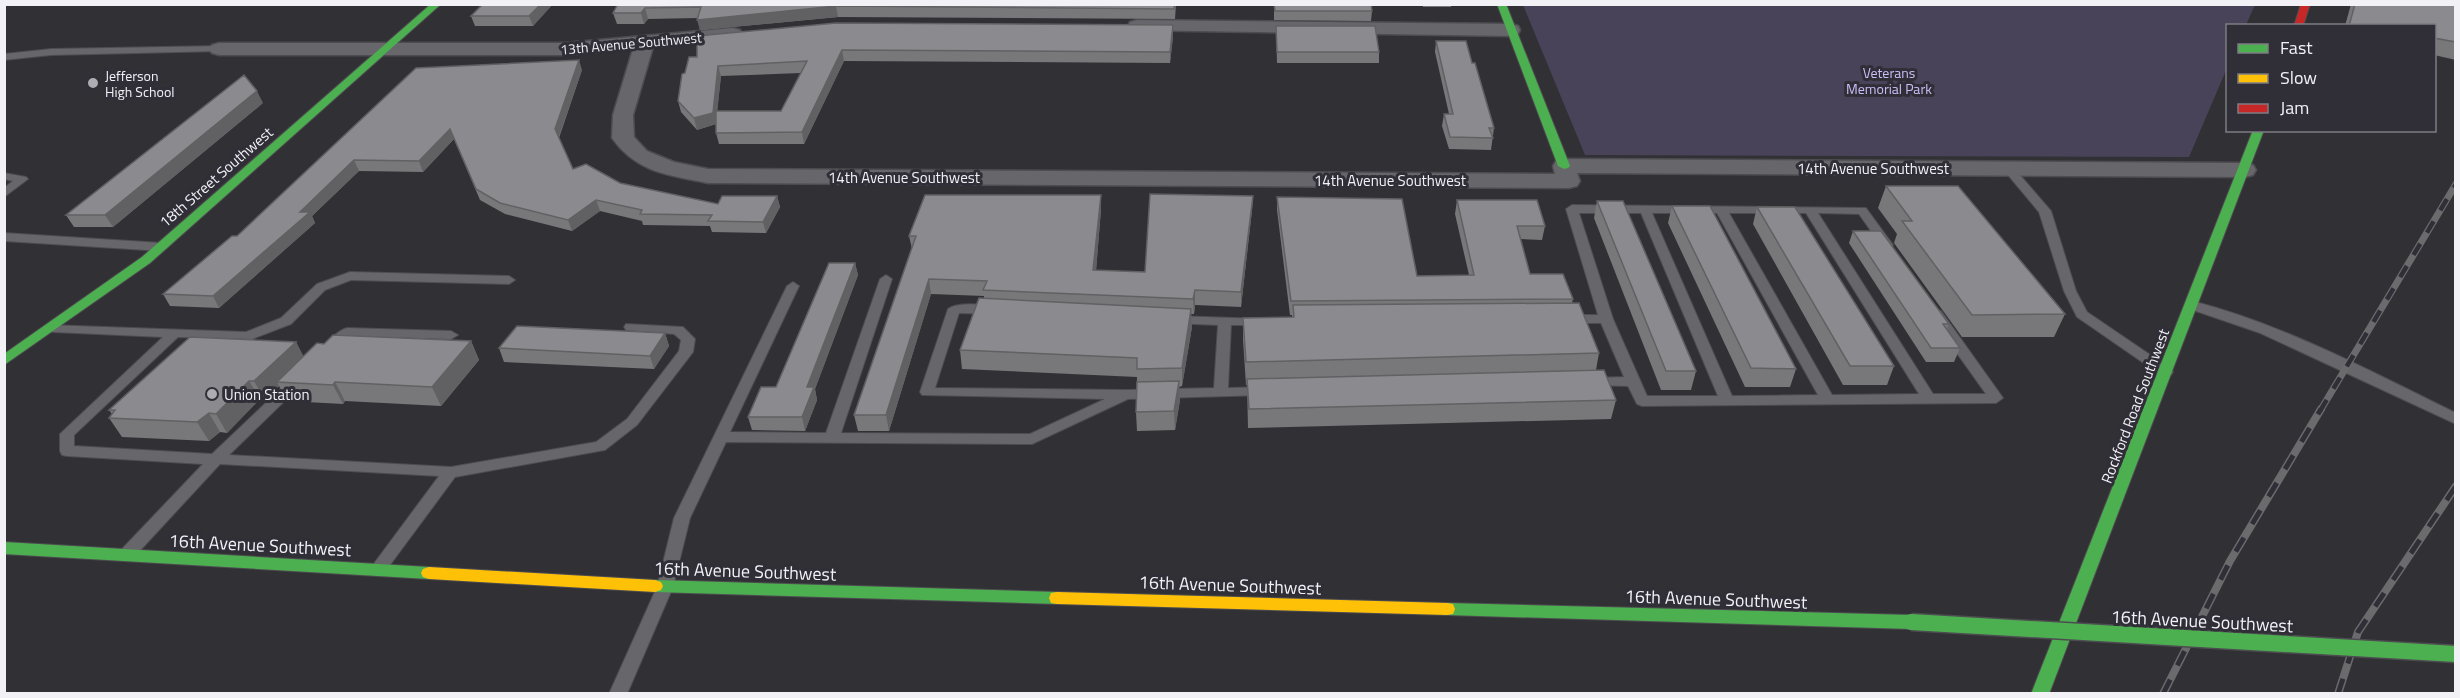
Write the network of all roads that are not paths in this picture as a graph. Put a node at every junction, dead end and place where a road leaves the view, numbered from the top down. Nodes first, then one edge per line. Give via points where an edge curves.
1 (437, 4) edge
2 (1225, 4) edge
3 (1501, 4) edge
4 (2306, 4) edge
5 (2299, 24) edge
6 (1119, 26) edge
7 (1225, 26) junction
8 (1511, 30) junction
9 (749, 33) edge
10 (644, 44) junction
11 (219, 49) joint
12 (386, 49) junction
13 (4, 57) edge
14 (2258, 132) edge
15 (1564, 166) junction
16 (2009, 169) junction
17 (2245, 170) junction
18 (4, 176) edge
19 (4, 194) edge
20 (1645, 209) junction
21 (1721, 209) junction
22 (1810, 210) junction
23 (4, 237) edge
24 (162, 247) junction
25 (1895, 257) edge
26 (886, 279) dead end
27 (509, 280) dead end
28 (793, 286) dead end
29 (1929, 304) edge
30 (2192, 305) junction
31 (1001, 311) edge
32 (1166, 319) edge
33 (1606, 319) junction
34 (1559, 320) edge
35 (1224, 322) junction
36 (1272, 322) edge
37 (631, 327) dead end
38 (51, 328) junction
39 (175, 333) junction
40 (451, 335) dead end
41 (323, 356) edge
42 (4, 361) edge
43 (306, 372) edge
44 (2166, 372) junction
45 (1633, 381) junction
46 (1574, 382) edge
47 (1280, 390) edge
48 (1221, 392) junction
49 (1126, 394) junction
50 (1929, 398) junction
51 (1827, 399) junction
52 (1727, 400) junction
53 (2456, 419) edge
54 (719, 438) junction
55 (832, 438) junction
56 (216, 459) junction
57 (450, 472) junction
58 (4, 548) edge
59 (127, 555) junction
60 (377, 570) junction
61 (664, 586) junction
62 (2456, 654) edge
63 (618, 693) edge
64 (2040, 693) edge

1 - 12 street, 18th Street Southwest
2 - 7 street
3 - 8 street
4 - 5 street
6 - 7 street
7 - 8 street
8 - 15 street
9 - 10 street, 13th Avenue Southwest
10 - 12 street, 13th Avenue Southwest via 565,49
10 - 15 street, 14th Avenue Southwest via 623,115 623,138 639,156 668,168 708,176 1569,181
11 - 12 street, 13th Avenue Southwest
11 - 13 lane
12 - 24 street, 18th Street Southwest
14 - 17 street, Rockford Road Southwest
15 - 16 street, 14th Avenue Southwest
16 - 17 street, 14th Avenue Southwest
16 - 44 lane via 2045,212 2070,291 2082,314
17 - 30 street, Rockford Road Southwest
18 - 19 lane via 22,179
20 - 21 lane
20 - 33 lane via 1572,209
20 - 52 lane
21 - 22 lane
21 - 51 lane
22 - 25 lane via 1862,210
22 - 50 lane
23 - 24 lane
24 - 38 street, 18th Street Southwest
26 - 55 lane
27 - 39 lane via 350,276 321,287 286,321 247,336
28 - 54 lane
29 - 50 lane via 1996,398
30 - 44 street, Rockford Road Southwest
30 - 53 lane via 2265,330
31 - 49 lane via 954,309 927,392
32 - 35 lane
33 - 34 lane
33 - 45 lane
35 - 36 lane
35 - 48 lane
37 - 57 lane via 678,330 688,339 686,352 632,422 600,446
38 - 39 lane
38 - 42 street, 18th Street Southwest
39 - 56 lane via 67,434 67,451
40 - 41 lane via 347,332
43 - 56 lane
44 - 64 street, Rockford Road Southwest
45 - 46 lane
45 - 52 lane via 1642,400
47 - 48 lane
48 - 49 lane
49 - 55 lane via 1032,439
50 - 51 lane
51 - 52 lane
54 - 55 lane
54 - 61 lane via 682,518
56 - 57 lane
56 - 59 lane
57 - 60 lane
58 - 59 street, 16th Avenue Southwest
59 - 60 street, 16th Avenue Southwest
60 - 61 street, 16th Avenue Southwest
61 - 62 street, 16th Avenue Southwest, bridge via 1911,622
61 - 63 lane

